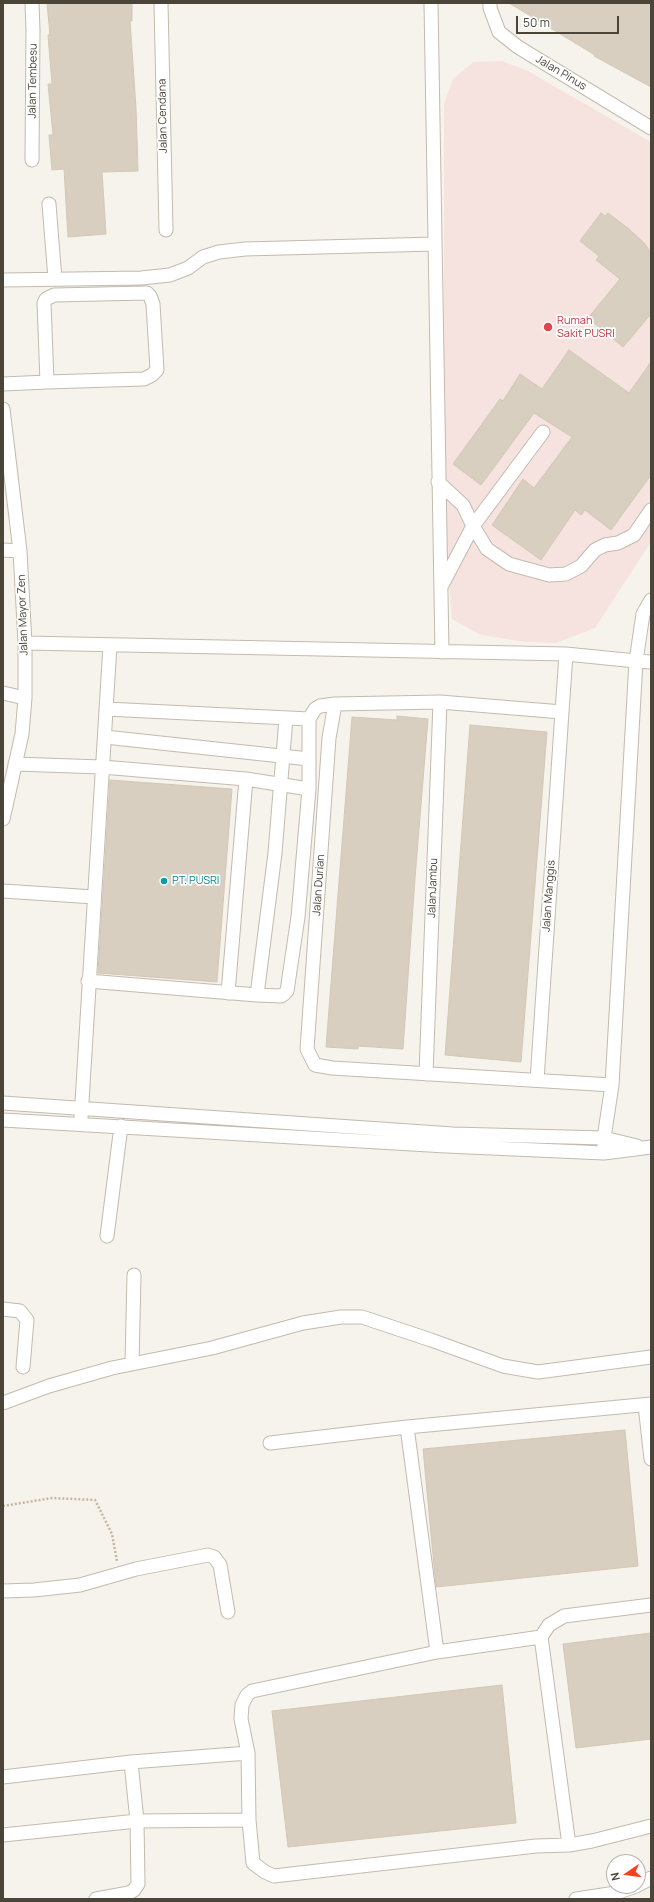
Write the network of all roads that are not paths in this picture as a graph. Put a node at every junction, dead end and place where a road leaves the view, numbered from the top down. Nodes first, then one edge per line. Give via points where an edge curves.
1 (32, 3) edge
2 (161, 3) edge
3 (431, 3) edge
4 (490, 3) edge
5 (651, 128) edge
6 (32, 160) dead end
7 (49, 204) dead end
8 (166, 230) dead end
9 (435, 244) junction
10 (55, 279) junction
11 (3, 280) edge
12 (47, 382) junction
13 (3, 384) edge
14 (3, 413) edge
15 (543, 432) dead end
16 (438, 482) junction
17 (651, 510) edge
18 (473, 526) junction
19 (3, 550) edge
20 (20, 551) junction
21 (441, 587) junction
22 (651, 600) edge
23 (25, 642) junction
24 (110, 645) junction
25 (442, 652) junction
26 (566, 654) junction
27 (636, 661) junction
28 (651, 662) edge
29 (3, 693) edge
30 (25, 698) junction
31 (440, 702) junction
32 (335, 704) junction
33 (106, 709) junction
34 (562, 712) junction
35 (286, 718) junction
36 (309, 720) junction
37 (105, 737) junction
38 (283, 757) junction
39 (309, 759) junction
40 (15, 764) junction
41 (102, 767) junction
42 (246, 779) junction
43 (281, 784) junction
44 (309, 789) junction
45 (6, 798) edge
46 (3, 820) edge
47 (3, 891) edge
48 (94, 897) junction
49 (88, 981) junction
50 (228, 993) junction
51 (257, 995) junction
52 (426, 1074) junction
53 (537, 1080) junction
54 (612, 1085) junction
55 (3, 1103) edge
56 (81, 1110) junction
57 (3, 1120) edge
58 (80, 1124) junction
59 (121, 1126) junction
60 (604, 1138) junction
61 (648, 1147) edge
62 (604, 1153) junction
63 (107, 1236) dead end
64 (134, 1274) dead end
65 (3, 1309) edge
66 (651, 1358) edge
67 (132, 1364) junction
68 (23, 1367) dead end
69 (3, 1403) edge
70 (648, 1405) edge
71 (406, 1427) junction
72 (270, 1443) dead end
73 (651, 1459) edge
74 (3, 1591) edge
75 (651, 1605) edge
76 (228, 1612) dead end
77 (541, 1637) junction
78 (437, 1652) junction
79 (248, 1754) junction
80 (130, 1762) junction
81 (3, 1777) edge
82 (249, 1820) junction
83 (137, 1821) junction
84 (651, 1826) edge
85 (3, 1835) edge
86 (569, 1845) junction
87 (609, 1894) edge
88 (96, 1899) edge
89 (576, 1899) edge

1 - 6 street, Jalan Tembesu
2 - 8 street, Jalan Cendana
3 - 9 street
4 - 5 street, Jalan Pinus via 499,32 518,47
7 - 10 street
9 - 10 street via 245,249 203,257 188,268 170,274 142,278
9 - 16 street
10 - 11 street
12 - 12 street via 144,380 152,375 157,370 153,304 150,296 147,293 54,295 46,299 44,303
12 - 13 street
14 - 20 street, Jalan Mayor Zen
15 - 18 street
16 - 18 street via 463,505
16 - 21 street
17 - 18 street via 634,535 595,550 581,566 566,574 549,575 509,564 487,549
18 - 21 street
19 - 20 street
20 - 23 street, Jalan Mayor Zen
21 - 25 street
22 - 27 street via 643,614
23 - 24 street
23 - 30 street, Jalan Mayor Zen
24 - 25 street
24 - 33 street
25 - 26 street
26 - 27 street
26 - 34 street, Jalan Manggis
27 - 28 street
27 - 54 street
29 - 30 street
30 - 40 street, Jalan Mayor Zen via 22,734
31 - 32 street
31 - 34 street
31 - 52 street, JalanJambu
32 - 36 street via 315,709
32 - 52 street, Jalan Durian via 329,738 307,1049 315,1065
33 - 35 street
33 - 37 street
34 - 53 street, Jalan Manggis
35 - 36 street
35 - 38 street
36 - 39 street
37 - 38 street
37 - 41 street
38 - 39 street
38 - 43 street
39 - 44 street
40 - 41 street
40 - 45 street, Jalan Mayor Zen
41 - 42 street
41 - 48 street
42 - 43 street
42 - 50 street
43 - 44 street
43 - 51 street
44 - 51 street via 298,917 287,991 281,996
45 - 46 street, Jalan Mayor Zen
47 - 48 street
48 - 49 street
49 - 50 street
49 - 56 street
50 - 51 street
52 - 53 street
53 - 54 street
54 - 60 street
55 - 56 street
56 - 58 street
56 - 60 street via 454,1134
57 - 58 street
58 - 59 street
59 - 62 street
59 - 63 street
60 - 61 street
60 - 62 street
61 - 62 street
64 - 67 street
65 - 68 street via 20,1312 27,1320
66 - 67 street via 538,1372 503,1366 362,1318 341,1317 303,1323 212,1348
67 - 69 street via 49,1386
70 - 71 street
70 - 73 street
71 - 72 street
71 - 78 street
74 - 76 street via 80,1585 120,1573 208,1555 214,1557 220,1565
75 - 77 street via 564,1616 549,1624
77 - 78 street
77 - 86 street
78 - 79 street via 252,1691 242,1705 241,1719
79 - 80 street
79 - 82 street
80 - 81 street
80 - 83 street
82 - 83 street
82 - 86 street via 253,1862 274,1876 536,1846
83 - 85 street
83 - 88 street via 136,1886 129,1893
84 - 86 street
87 - 89 street

